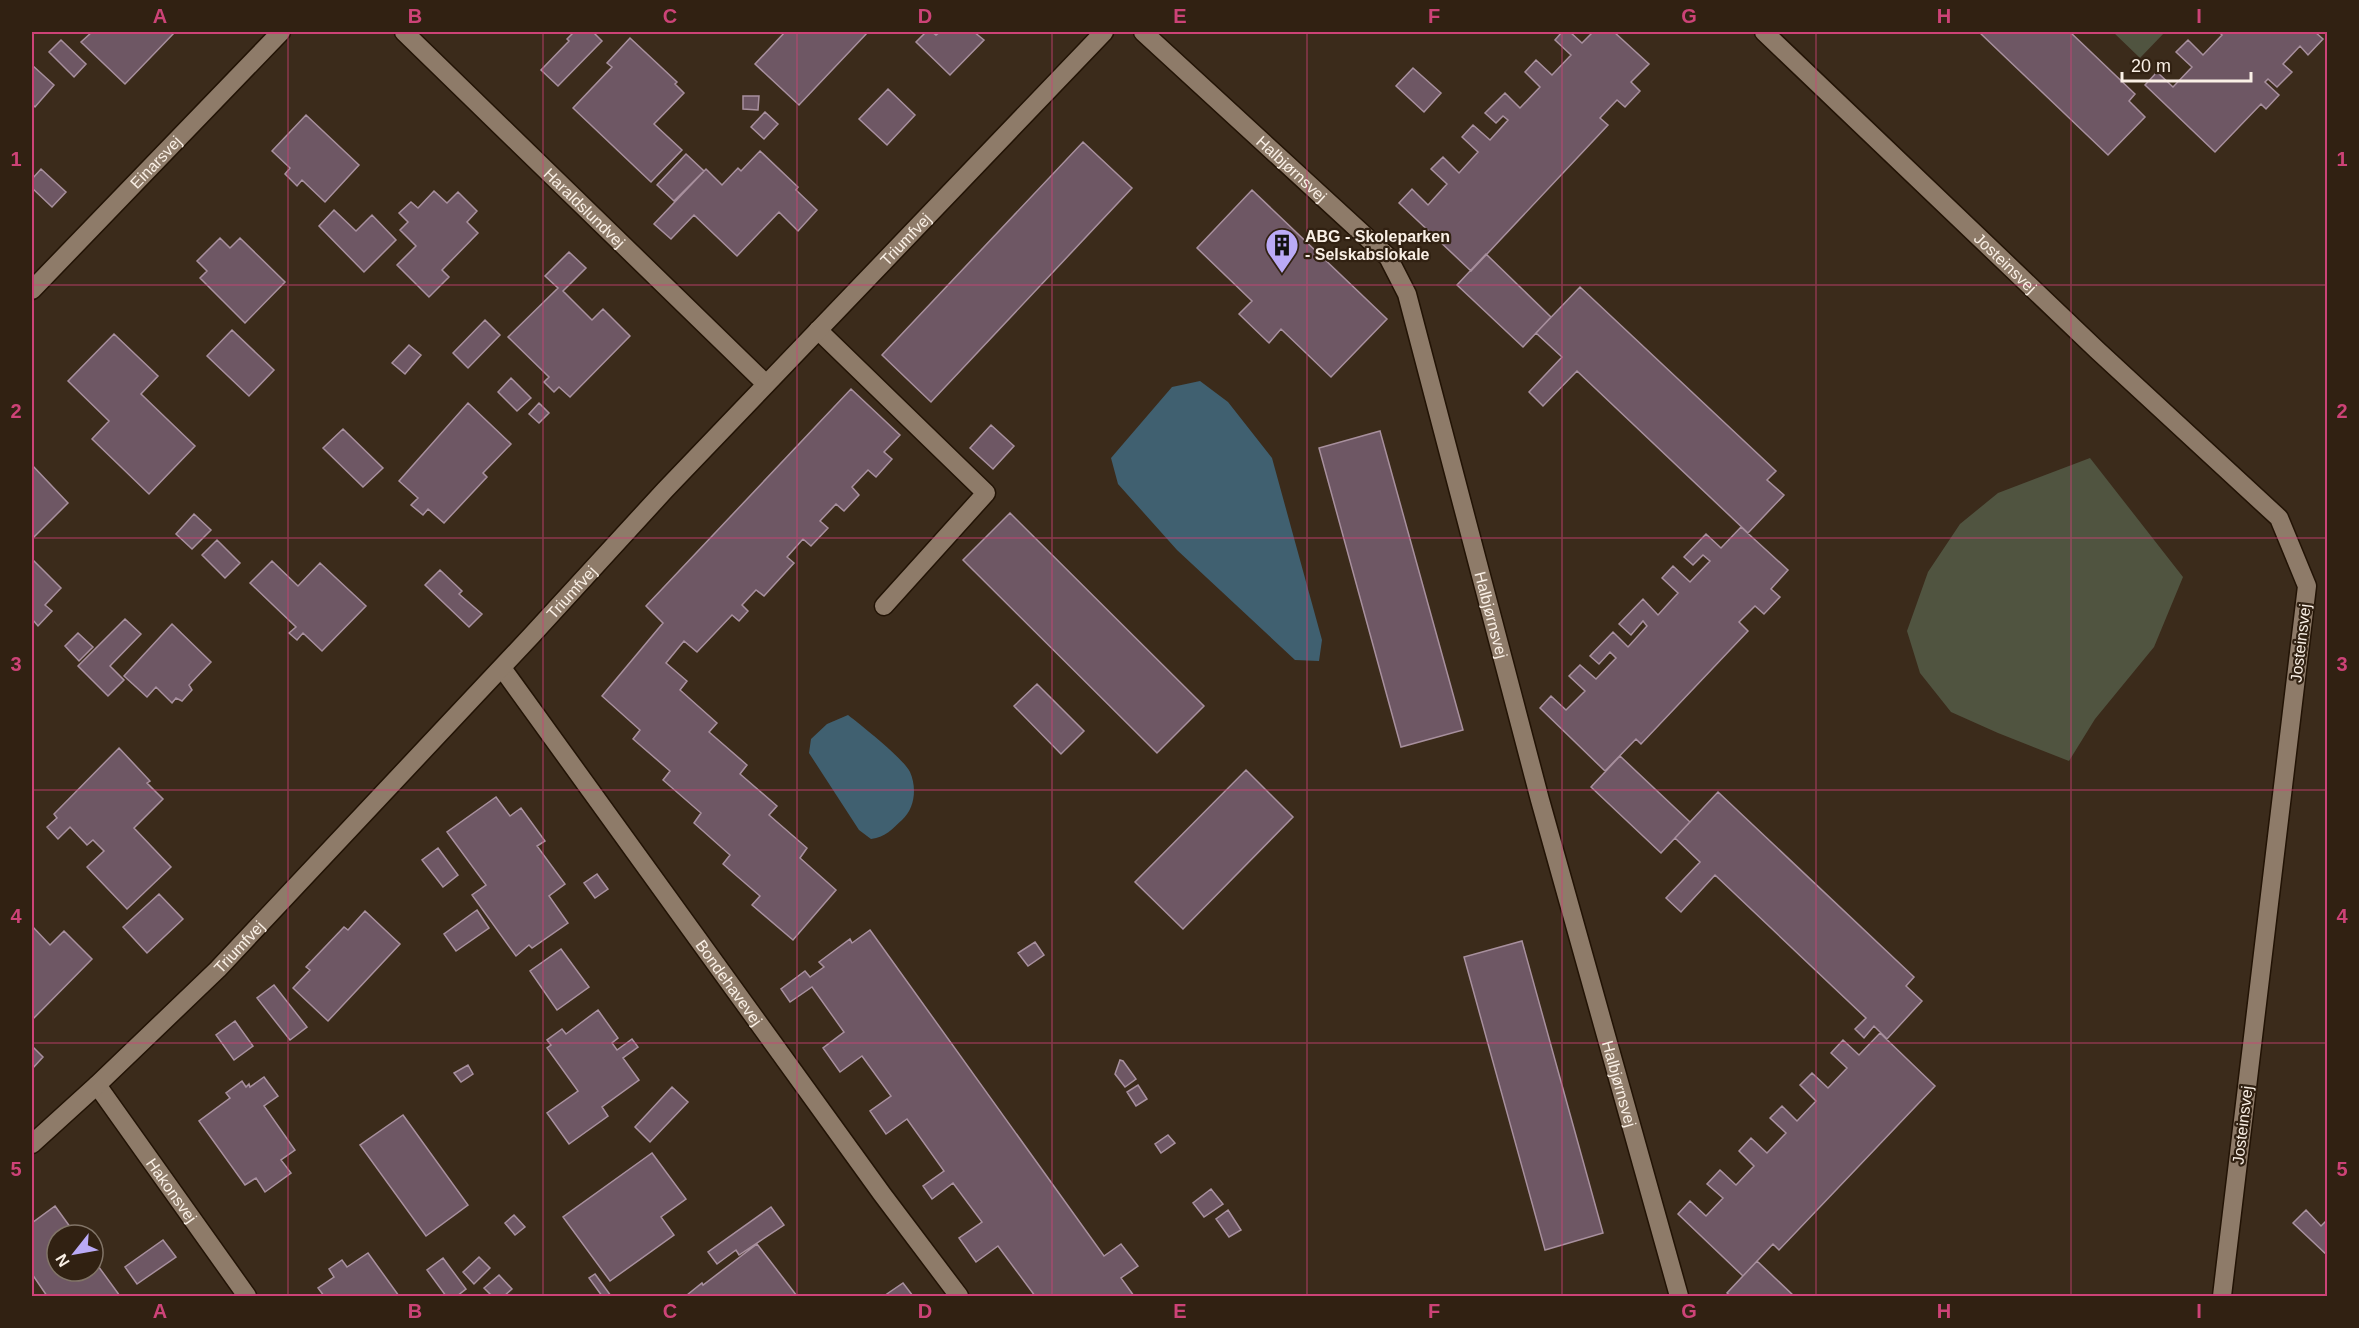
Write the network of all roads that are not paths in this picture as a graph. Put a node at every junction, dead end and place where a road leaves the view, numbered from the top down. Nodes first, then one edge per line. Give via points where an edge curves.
1 (281, 32) edge
2 (404, 32) edge
3 (1104, 32) edge
4 (1143, 32) edge
5 (1764, 32) edge
6 (32, 291) edge
7 (818, 330) junction
8 (766, 384) junction
9 (884, 606) dead end
10 (502, 668) junction
11 (97, 1085) junction
12 (32, 1144) edge
13 (247, 1296) edge
14 (959, 1296) edge
15 (1679, 1296) edge
16 (2222, 1296) edge

1 - 6 street, Einarsvej
2 - 8 street, Haraldslundvej
3 - 7 street, Triumfvej
4 - 15 street, Halbjørnsvej via 1388,257 1407,294 1540,800
5 - 16 street, Josteinsvej via 2279,518 2307,586
7 - 8 street, Triumfvej
7 - 9 street via 986,493
8 - 10 street, Triumfvej
10 - 11 street, Triumfvej via 218,969
10 - 14 street, Bondehavevej
11 - 12 street, Triumfvej
11 - 13 street, Hakonsvej

